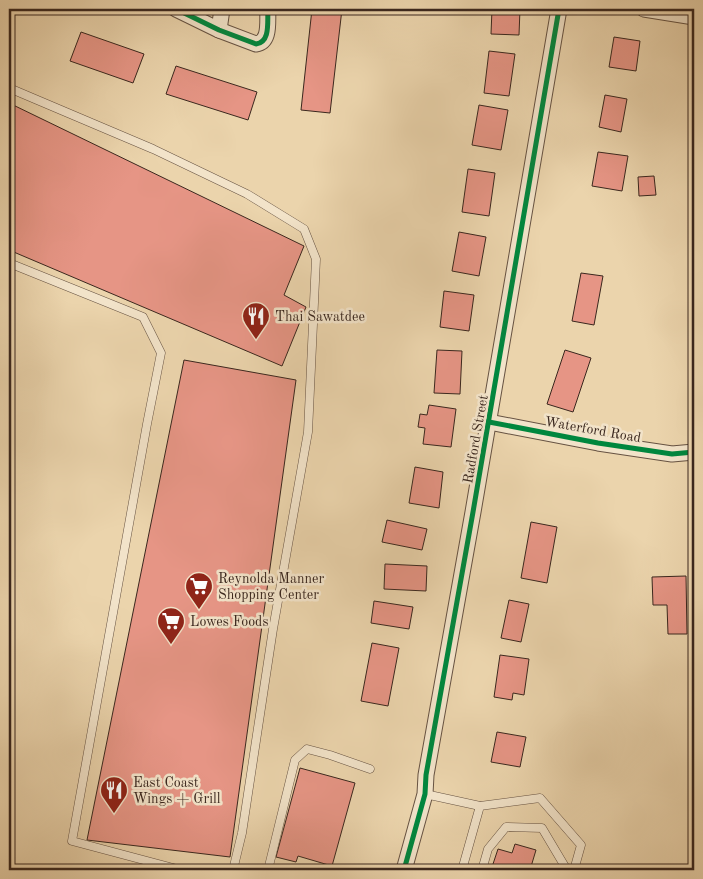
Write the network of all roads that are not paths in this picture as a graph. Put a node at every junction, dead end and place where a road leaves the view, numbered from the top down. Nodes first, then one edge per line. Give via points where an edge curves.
1 (176, 9) edge
2 (222, 9) edge
3 (268, 9) edge
4 (559, 9) edge
5 (644, 9) edge
6 (694, 17) edge
7 (219, 30) junction
8 (9, 88) edge
9 (9, 264) edge
10 (489, 422) junction
11 (694, 452) edge
12 (370, 769) dead end
13 (425, 794) junction
14 (480, 806) junction
15 (180, 870) edge
16 (233, 870) edge
17 (268, 870) edge
18 (404, 870) edge
19 (462, 870) edge
20 (482, 870) edge
21 (567, 870) edge
22 (574, 870) edge

1 - 7 street
2 - 7 street
3 - 7 street via 266,38 262,43 256,44
4 - 10 street, Radford Street
5 - 6 street
8 - 16 lane via 153,149 247,194 304,229 316,259 308,432 242,833
9 - 15 lane via 143,317 161,353 72,841
10 - 11 street, Waterford Road via 672,454
10 - 13 street, Radford Street
12 - 17 lane via 307,749 295,760
13 - 14 lane
13 - 18 street, Radford Street
14 - 19 lane
14 - 22 lane via 540,798 581,845
20 - 21 lane via 488,850 506,827 542,828

